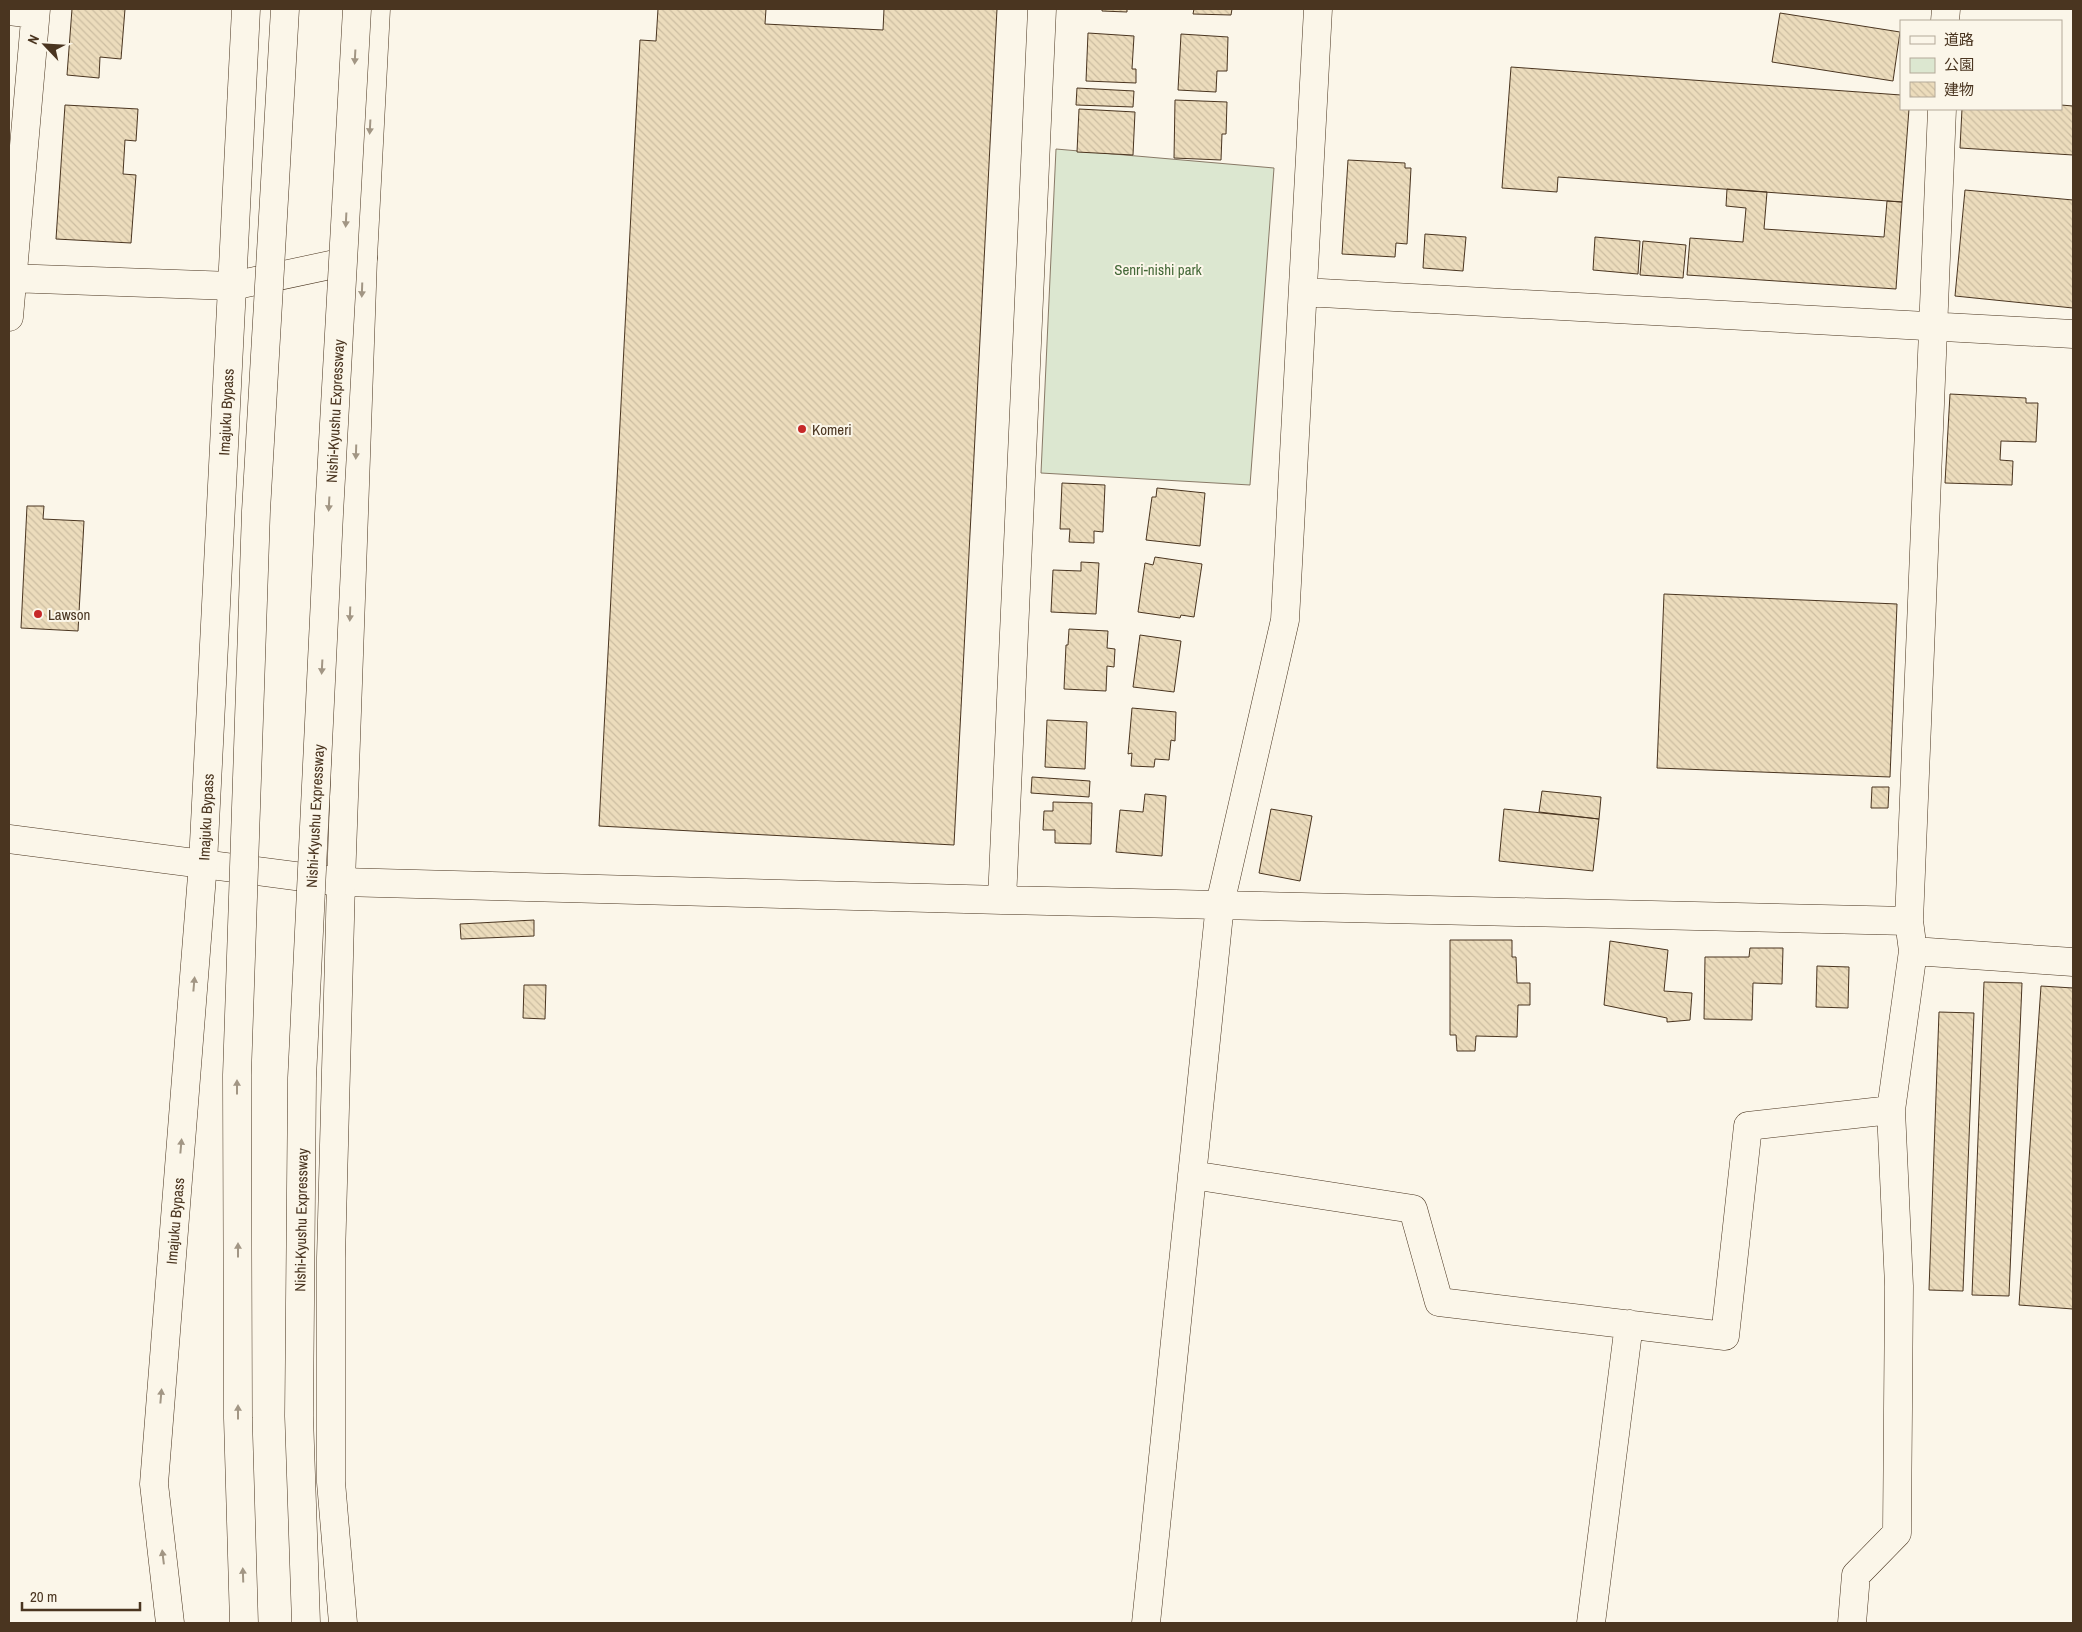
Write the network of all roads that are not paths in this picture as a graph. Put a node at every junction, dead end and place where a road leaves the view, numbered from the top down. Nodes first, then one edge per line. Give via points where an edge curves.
1 (246, 9) edge
2 (285, 9) edge
3 (357, 9) edge
4 (376, 9) edge
5 (1042, 9) edge
6 (1318, 9) edge
7 (9, 11) edge
8 (36, 11) edge
9 (1942, 110) edge
10 (363, 258) junction
11 (10, 278) edge
12 (232, 286) junction
13 (1303, 292) junction
14 (9, 317) edge
15 (1933, 327) junction
16 (2073, 334) edge
17 (9, 839) edge
18 (204, 863) junction
19 (341, 882) junction
20 (1002, 900) junction
21 (1220, 904) junction
22 (1909, 921) junction
23 (1913, 951) junction
24 (2073, 962) edge
25 (1891, 1110) junction
26 (1192, 1175) junction
27 (1629, 1324) junction
28 (170, 1623) edge
29 (244, 1623) edge
30 (306, 1623) edge
31 (344, 1623) edge
32 (1146, 1623) edge
33 (1591, 1623) edge
34 (1852, 1623) edge

1 - 12 main road, Imajuku Bypass
29 -> 2 main road, bridge via 238,1408 237,1076 256,511
3 -> 30 main road, Nishi-Kyushu Expressway, bridge via 302,1078 299,1416
4 -> 10 main road
5 - 20 main road
6 - 13 main road
7 - 8 main road
8 - 11 main road
9 - 15 main road
10 - 12 main road
10 -> 19 main road
11 - 12 main road
11 - 14 main road
12 - 18 main road, Imajuku Bypass
13 - 15 main road
13 - 21 main road via 1285,620
15 - 16 main road
15 - 22 main road
17 - 18 main road
18 - 19 main road
28 -> 18 main road, Imajuku Bypass via 154,1484
19 - 20 main road
19 - 31 main road via 331,1258 331,1482
20 - 21 main road
21 - 22 main road
21 - 26 main road
22 - 23 main road
23 - 24 main road
23 - 25 main road
25 - 27 main road via 1748,1126 1725,1336
25 - 34 main road via 1899,1286 1897,1533 1856,1575
26 - 27 main road via 1412,1209 1439,1302
26 - 32 main road
27 - 33 main road

